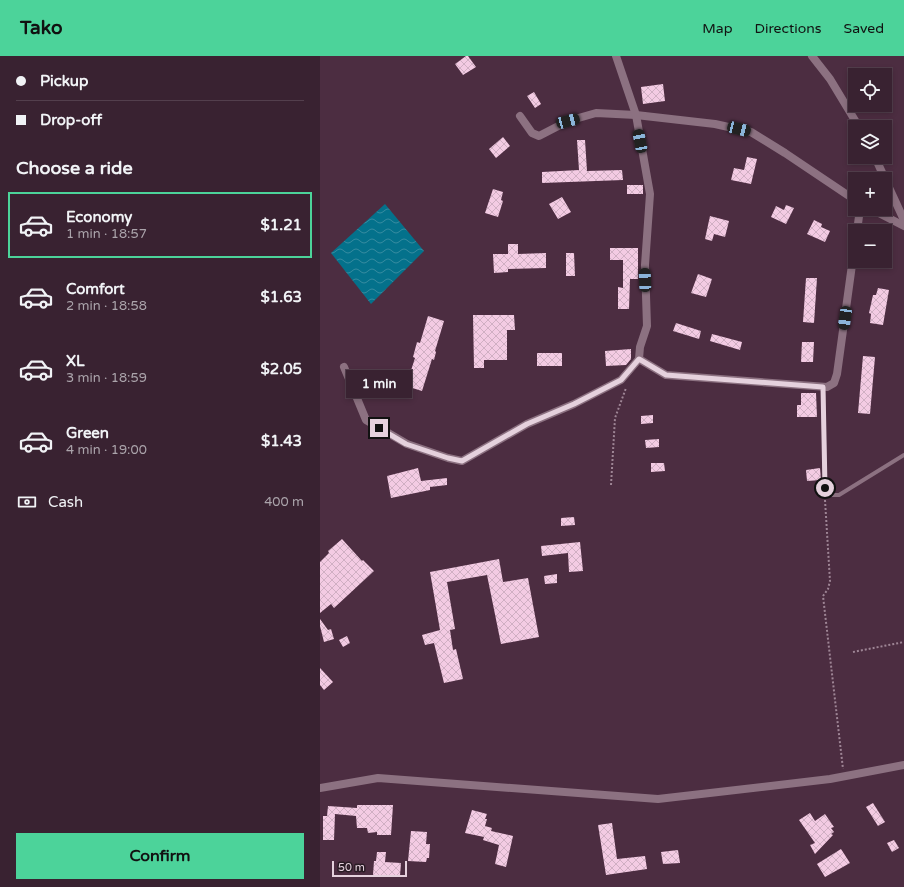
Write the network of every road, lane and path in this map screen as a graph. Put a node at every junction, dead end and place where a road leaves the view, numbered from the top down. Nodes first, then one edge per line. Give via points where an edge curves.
1 (616, 56) edge
2 (812, 56) edge
3 (636, 115) junction
4 (520, 116) dead end
5 (855, 120) edge
6 (892, 194) edge
7 (848, 195) edge
8 (885, 216) edge
9 (904, 220) edge
10 (904, 226) edge
11 (852, 268) edge
12 (639, 359) junction
13 (344, 367) dead end
14 (626, 375) junction
15 (823, 387) junction
16 (904, 455) edge
17 (611, 485) dead end
18 (828, 493) junction
19 (904, 642) edge
20 (852, 652) dead end
21 (904, 765) edge
22 (844, 777) junction
23 (320, 788) edge

1 - 3 street
2 - 5 street via 830,79
3 - 4 street via 596,113 568,121 540,136 532,133
3 - 7 street via 715,124 751,132
3 - 12 street via 650,194 645,265 647,326
6 - 9 street
8 - 10 street
11 - 15 street via 837,374 834,383
12 - 14 street
12 - 15 street via 666,375
13 - 14 street via 366,420 406,444 462,461 527,424 574,404
14 - 17 path via 624,394 615,418
15 - 18 lane via 825,488
16 - 18 lane via 839,495
18 - 22 path via 826,500 830,581 823,596
19 - 20 path
21 - 22 street
22 - 23 street via 658,799 378,778

